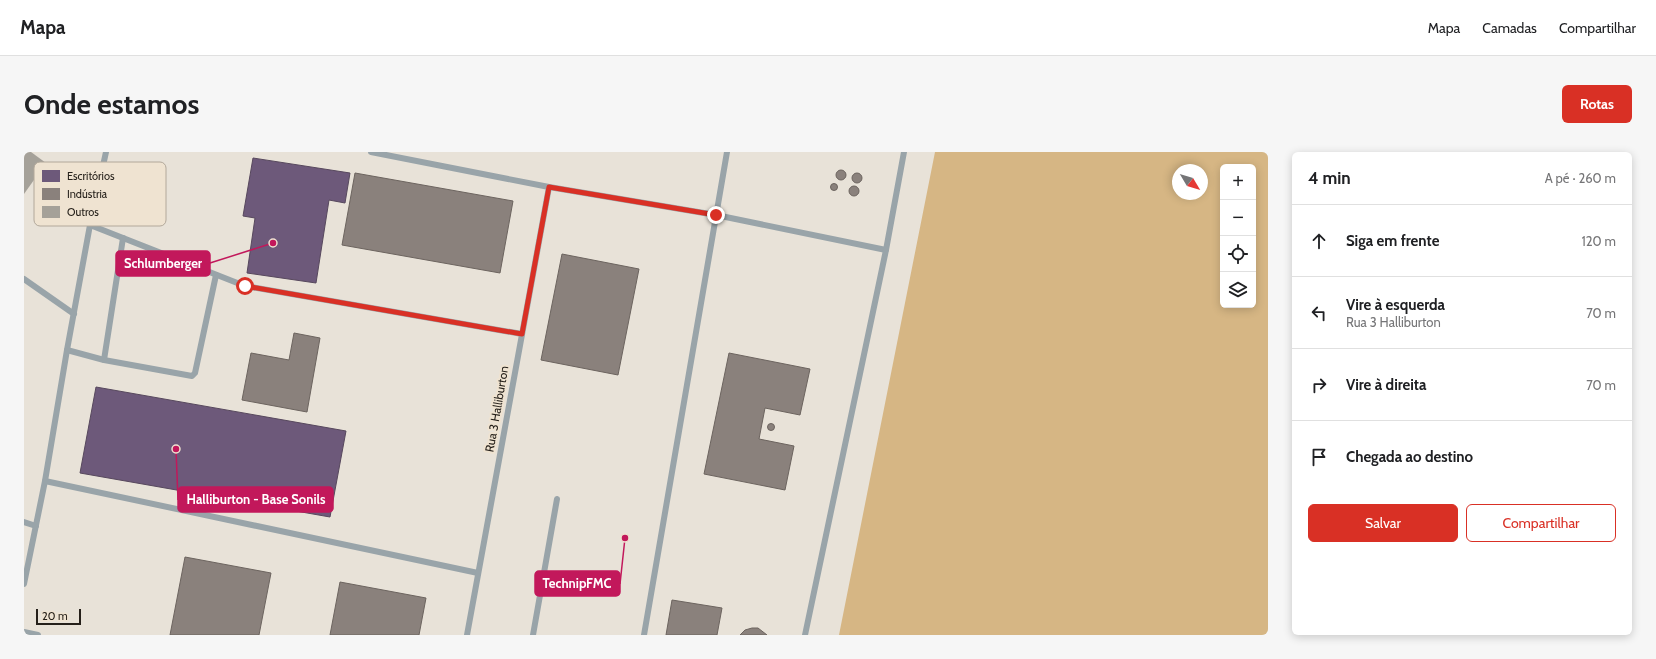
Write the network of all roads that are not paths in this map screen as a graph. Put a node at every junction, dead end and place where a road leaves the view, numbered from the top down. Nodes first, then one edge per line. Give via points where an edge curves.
1 (106, 152) edge
2 (371, 152) edge
3 (727, 152) edge
4 (904, 152) edge
5 (104, 162) edge
6 (549, 187) junction
7 (716, 215) junction
8 (90, 226) edge
9 (93, 226) edge
10 (123, 238) junction
11 (886, 250) junction
12 (216, 275) junction
13 (24, 278) edge
14 (74, 314) junction
15 (522, 334) junction
16 (67, 350) junction
17 (104, 360) junction
18 (45, 481) junction
19 (557, 499) dead end
20 (24, 522) edge
21 (36, 526) junction
22 (478, 573) junction
23 (24, 584) edge
24 (24, 632) edge
25 (38, 635) edge
26 (467, 635) edge
27 (533, 635) edge
28 (644, 635) edge
29 (805, 635) edge

1 - 5 lane
2 - 6 lane
3 - 7 lane
4 - 11 lane
6 - 7 lane
6 - 15 lane, Rua 3 Halliburton
7 - 11 lane
7 - 28 lane
8 - 14 lane
9 - 10 lane
10 - 12 lane
10 - 17 lane
11 - 29 lane
12 - 15 lane via 245,286
12 - 17 lane via 195,373 192,376
13 - 14 lane
14 - 16 lane
15 - 22 lane, Rua 3 Halliburton
16 - 17 lane
16 - 18 lane
18 - 21 lane
18 - 22 lane
19 - 27 lane
20 - 21 lane
21 - 23 lane
22 - 26 lane, Rua 3 Halliburton
24 - 25 lane

